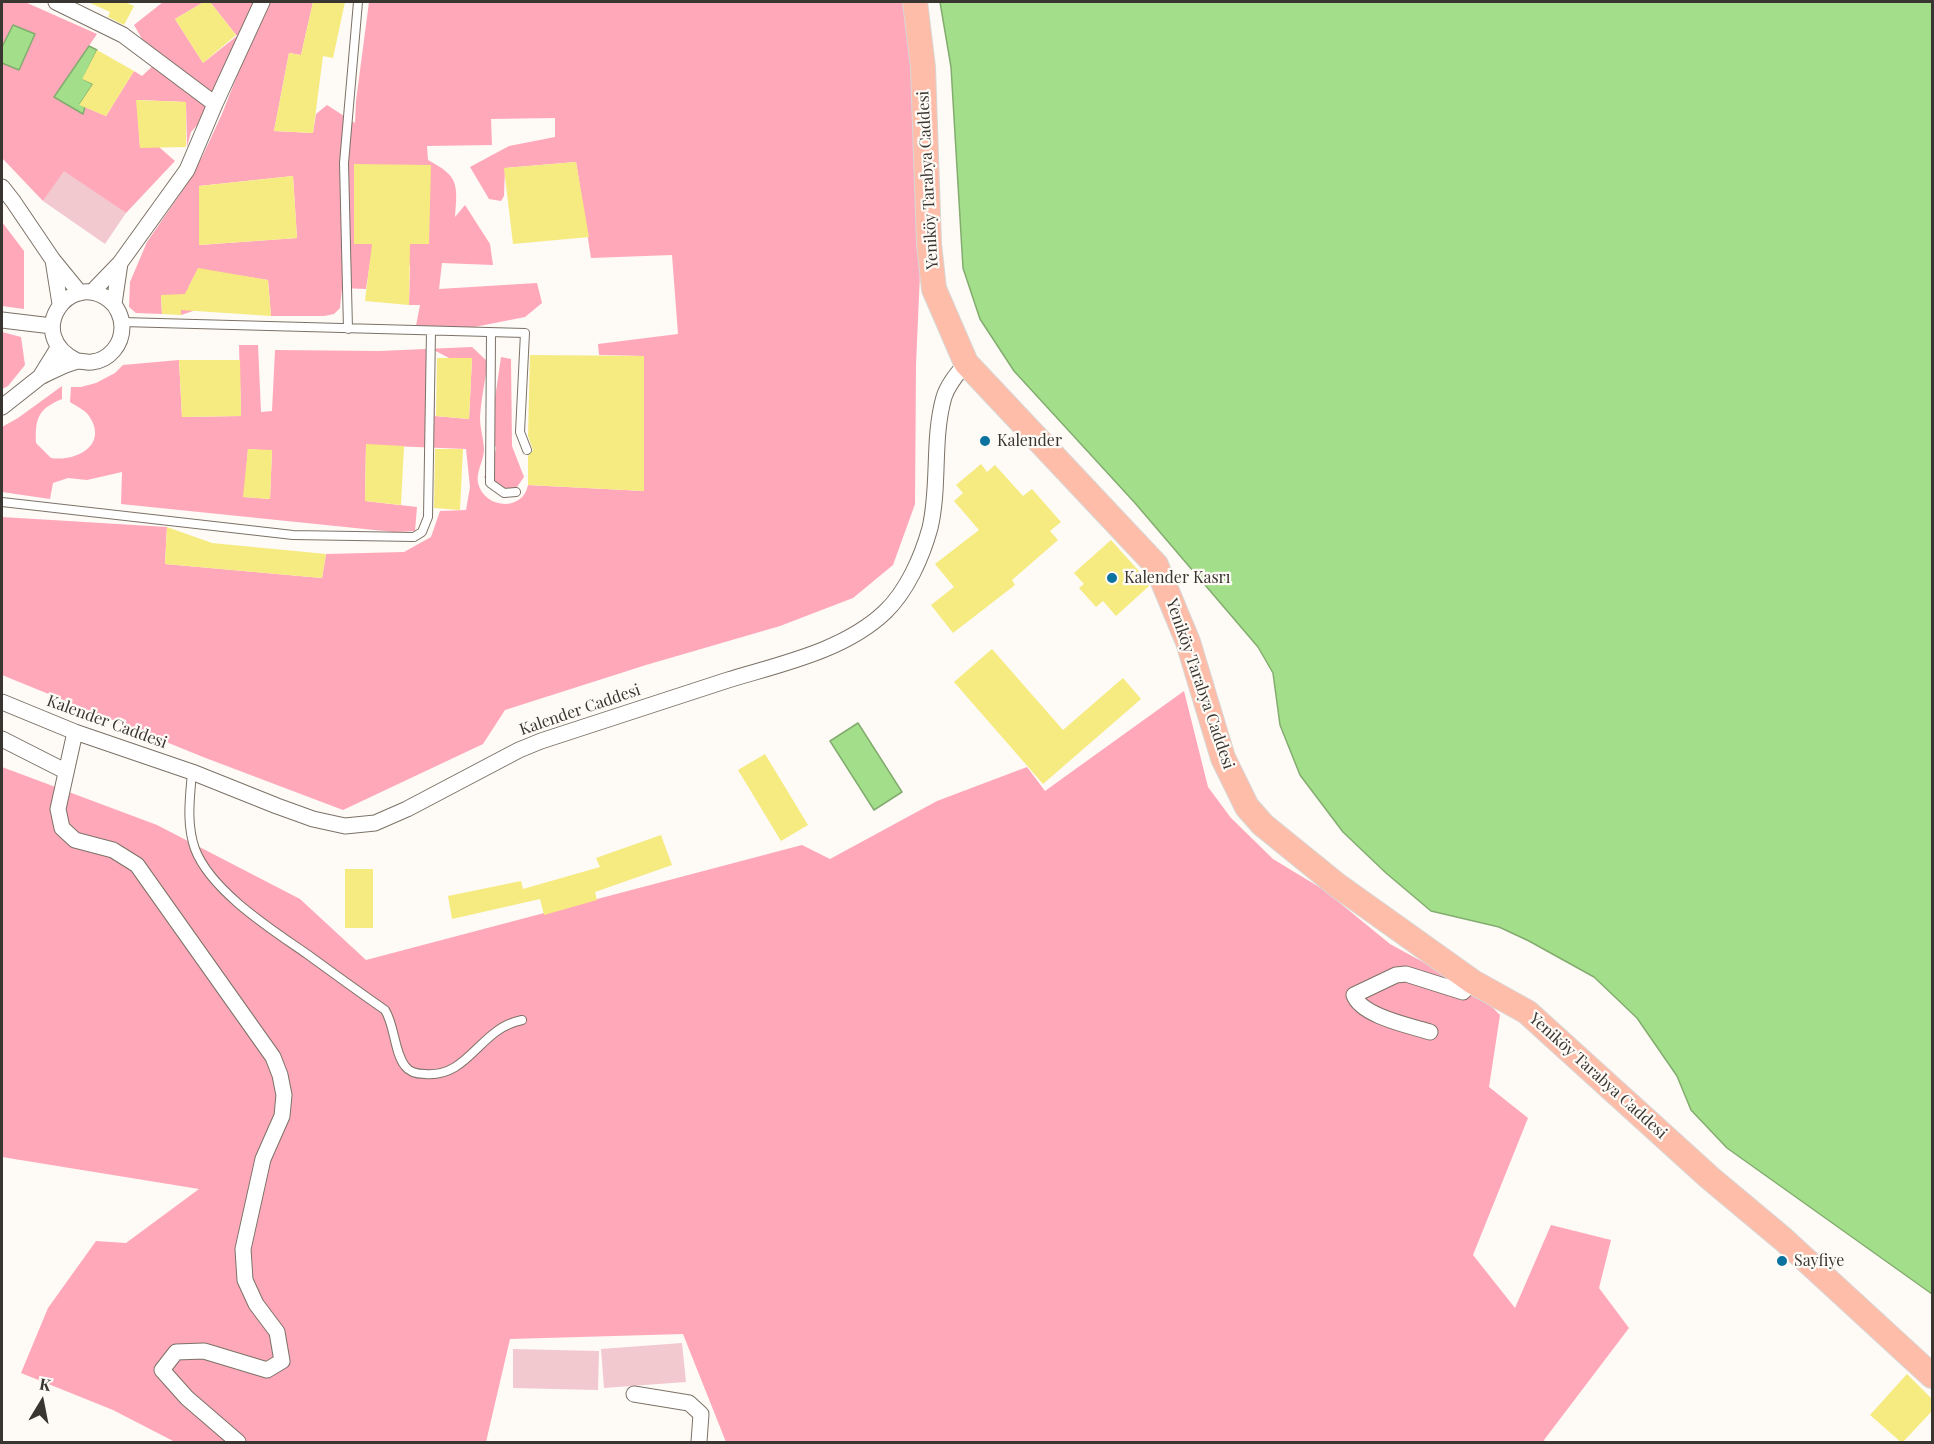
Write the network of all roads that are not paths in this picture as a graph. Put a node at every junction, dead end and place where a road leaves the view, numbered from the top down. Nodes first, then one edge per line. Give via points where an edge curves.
1 (56, 2) edge
2 (262, 2) edge
3 (358, 2) edge
4 (915, 2) edge
5 (215, 104) junction
6 (2, 187) edge
7 (53, 260) junction
8 (120, 263) junction
9 (86, 292) junction
10 (60, 304) junction
11 (114, 304) junction
12 (2, 320) edge
13 (122, 322) junction
14 (52, 326) junction
15 (348, 329) junction
16 (431, 331) junction
17 (491, 333) junction
18 (58, 348) junction
19 (77, 361) junction
20 (966, 363) junction
21 (40, 377) junction
22 (2, 408) edge
23 (527, 450) dead end
24 (516, 492) dead end
25 (2, 501) edge
26 (2, 702) edge
27 (75, 732) junction
28 (2, 739) edge
29 (65, 771) junction
30 (192, 772) junction
31 (1473, 982) junction
32 (522, 1020) dead end
33 (1430, 1032) dead end
34 (1932, 1376) edge
35 (634, 1394) dead end
36 (238, 1443) edge
37 (699, 1443) edge

1 - 5 street via 123,35
2 - 5 street
3 - 15 lane via 344,163
4 - 20 main road, Yeniköy Tarabya Caddesi via 923,67 934,288
5 - 8 street via 188,170
6 - 7 street
7 - 9 street
7 - 10 street
8 - 9 street
8 - 11 street
9 - 10 street
9 - 11 street via 100,294
10 - 14 street
11 - 13 street
12 - 14 street
13 - 15 lane
13 - 19 street via 122,334 111,354 89,363
14 - 18 street
15 - 16 lane
16 - 17 lane
16 - 25 lane via 428,517 422,532 414,537 293,535
17 - 23 lane via 525,333 520,432
17 - 24 lane via 490,483 504,493
18 - 19 street
18 - 21 street
19 - 21 street
20 - 30 street, Kalender Caddesi via 945,395 935,499 918,562 886,612 841,641 541,741 375,823 345,826 313,819
20 - 31 main road, Yeniköy Tarabya Caddesi via 1156,565 1188,642 1223,758 1247,807 1263,825 1337,885
21 - 22 street
26 - 27 street, Kalender Caddesi
27 - 29 street
27 - 30 street, Kalender Caddesi
28 - 29 street
29 - 36 street via 58,809 62,828 75,840 113,850 137,865 273,1057 280,1075 284,1095 282,1116 263,1159 243,1250 245,1280 256,1304 278,1332 282,1361 267,1370 204,1351 176,1352 162,1370
30 - 32 lane via 191,831 204,864 246,910 385,1010 405,1066 415,1073 447,1072 463,1063 502,1027
31 - 33 street via 1463,992 1407,974 1396,975 1354,995 1360,1006 1380,1016
31 - 34 main road, Yeniköy Tarabya Caddesi via 1527,1012
35 - 37 street via 689,1403 696,1408 701,1414

